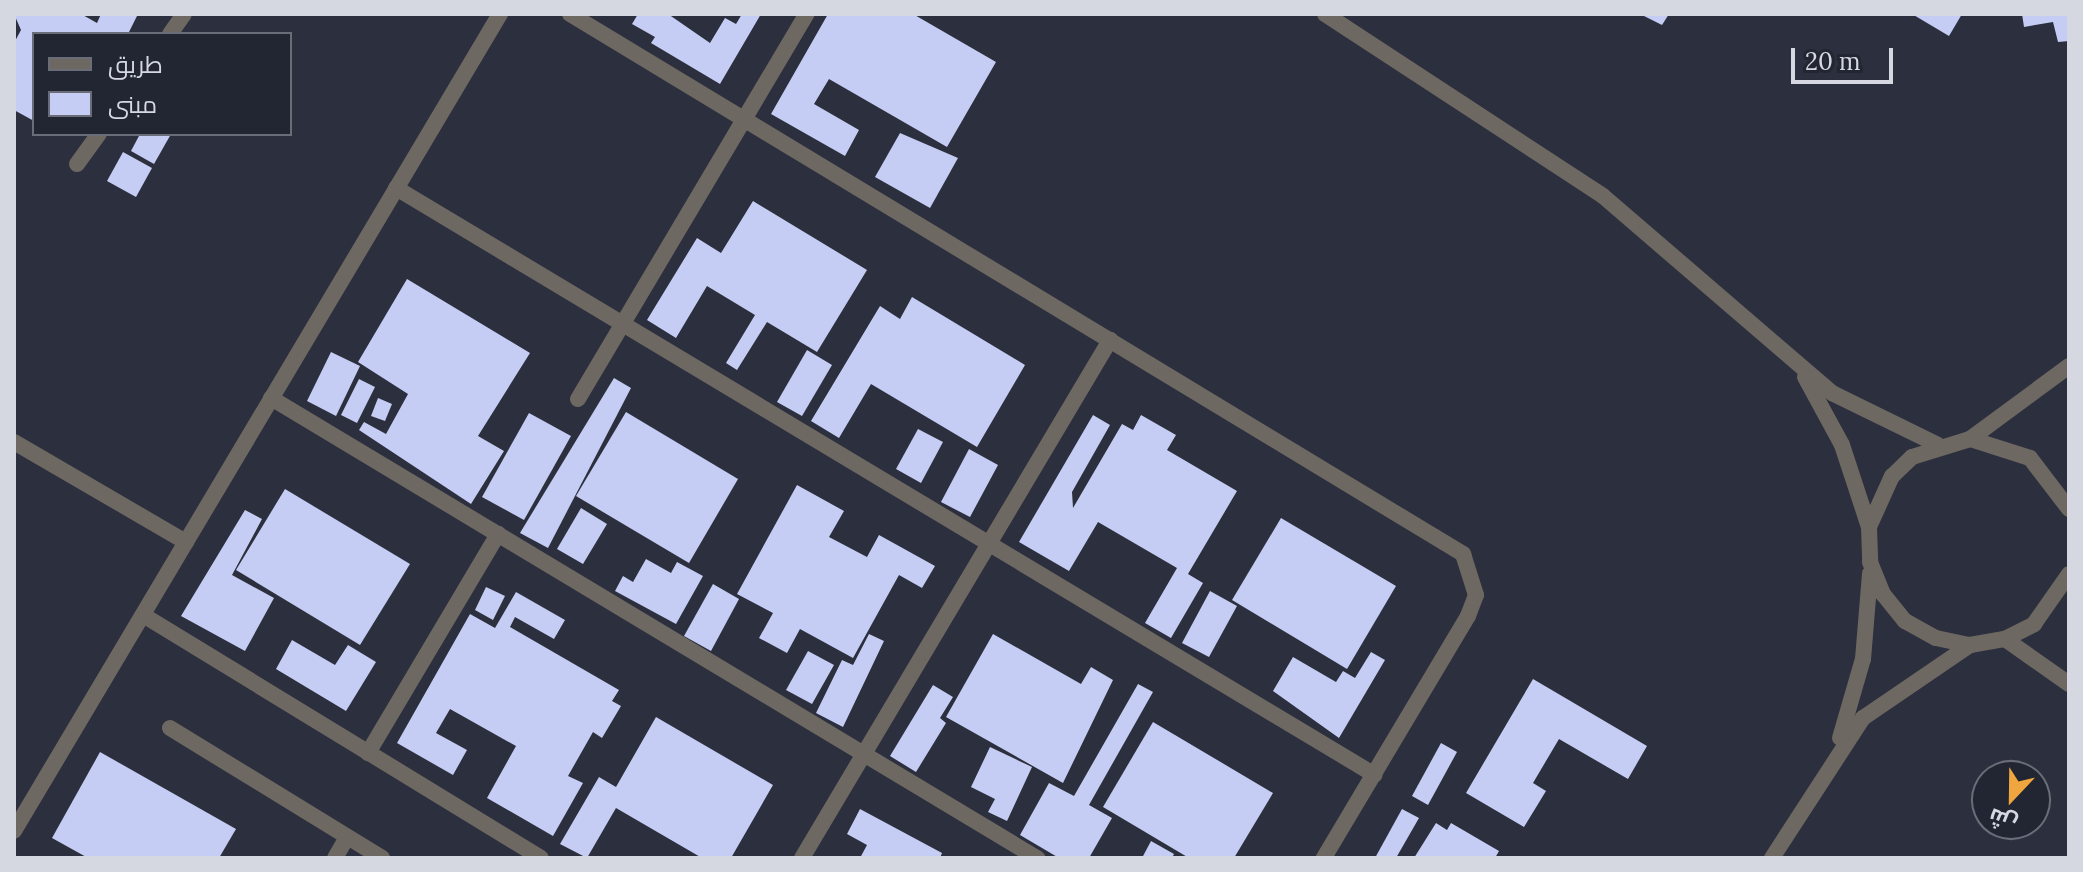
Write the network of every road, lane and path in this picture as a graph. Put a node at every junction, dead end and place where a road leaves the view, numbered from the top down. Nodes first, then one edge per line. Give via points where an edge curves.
1 (184, 14) edge
2 (500, 14) edge
3 (570, 14) edge
4 (807, 14) edge
5 (1325, 14) edge
6 (171, 32) edge
7 (744, 119) junction
8 (98, 136) edge
9 (77, 164) dead end
10 (396, 188) junction
11 (622, 324) junction
12 (1110, 340) junction
13 (2069, 366) edge
14 (1800, 369) junction
15 (271, 398) junction
16 (578, 399) dead end
17 (1970, 439) junction
18 (14, 442) edge
19 (1938, 445) junction
20 (2069, 508) edge
21 (1869, 527) junction
22 (498, 534) junction
23 (186, 542) junction
24 (988, 543) junction
25 (1870, 562) junction
26 (2069, 574) edge
27 (143, 615) junction
28 (2005, 639) junction
29 (1970, 645) junction
30 (2069, 684) edge
31 (170, 728) dead end
32 (1835, 751) junction
33 (368, 753) junction
34 (864, 754) junction
35 (1375, 775) junction
36 (14, 831) edge
37 (347, 837) junction
38 (335, 858) edge
39 (382, 858) edge
40 (541, 858) edge
41 (802, 858) edge
42 (1037, 858) edge
43 (1324, 858) edge
44 (1772, 858) edge

1 - 6 street
2 - 10 street
3 - 7 street
4 - 7 street
5 - 14 street via 1603,196
7 - 11 street
7 - 12 street
8 - 9 street
10 - 11 street
10 - 15 street
11 - 16 street
11 - 24 street
12 - 24 street
12 - 35 street via 1463,554 1476,595
13 - 17 street
14 - 19 street via 1865,413
14 - 21 street via 1842,445
15 - 22 street
15 - 23 street
17 - 19 street
17 - 20 street via 2030,458
18 - 23 street
19 - 21 street via 1892,476
21 - 25 street
22 - 33 street
22 - 34 street
23 - 27 street
24 - 34 street
24 - 35 street
25 - 29 street via 1883,594 1905,621
25 - 32 street via 1863,659
26 - 28 street via 2034,624
27 - 33 street
27 - 36 street
28 - 29 street
28 - 30 street
29 - 32 street via 1896,689
31 - 37 street
32 - 44 street
33 - 40 street
34 - 41 street
34 - 42 street
35 - 43 street
37 - 38 street
37 - 39 street

